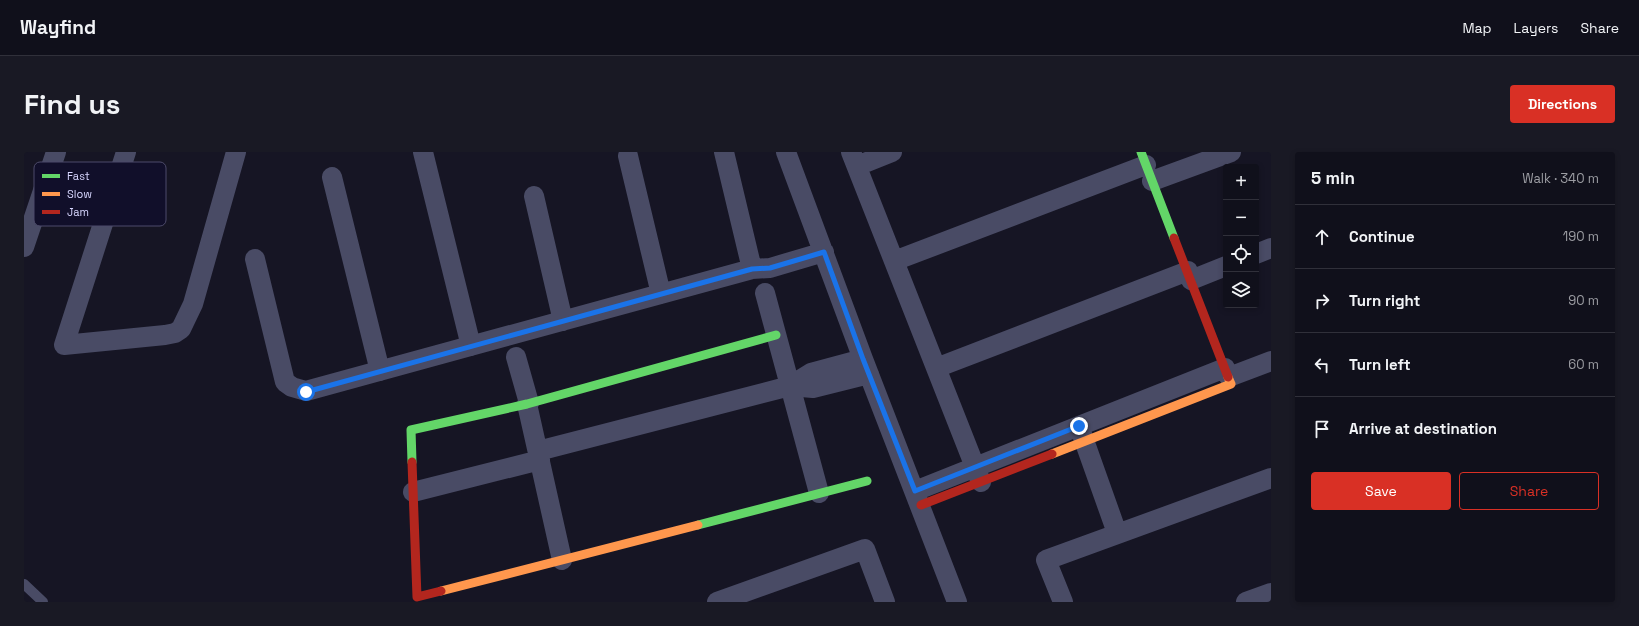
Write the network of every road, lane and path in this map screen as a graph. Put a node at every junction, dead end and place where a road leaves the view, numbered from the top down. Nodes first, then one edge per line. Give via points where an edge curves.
1 (56, 152) edge
2 (126, 152) edge
3 (236, 152) edge
4 (422, 152) edge
5 (724, 152) edge
6 (786, 152) edge
7 (892, 152) edge
8 (1232, 152) edge
9 (628, 156) dead end
10 (854, 159) edge
11 (53, 162) edge
12 (123, 162) edge
13 (1146, 166) edge
14 (332, 177) dead end
15 (534, 196) dead end
16 (34, 218) edge
17 (102, 226) edge
18 (821, 247) junction
19 (24, 248) edge
20 (1271, 248) edge
21 (1259, 253) edge
22 (255, 259) dead end
23 (894, 262) junction
24 (1223, 267) edge
25 (752, 269) junction
26 (1190, 276) junction
27 (764, 293) dead end
28 (661, 294) junction
29 (563, 321) junction
30 (776, 335) junction
31 (471, 346) junction
32 (516, 357) dead end
33 (1271, 361) edge
34 (866, 367) junction
35 (936, 368) junction
36 (380, 371) junction
37 (1228, 376) junction
38 (790, 386) junction
39 (528, 403) junction
40 (1082, 433) junction
41 (539, 456) junction
42 (978, 474) junction
43 (1271, 478) edge
44 (867, 481) dead end
45 (413, 492) junction
46 (819, 493) junction
47 (918, 498) junction
48 (1117, 533) junction
49 (562, 560) junction
50 (24, 584) edge
51 (1271, 593) edge
52 (43, 602) edge
53 (717, 602) edge
54 (885, 602) edge
55 (957, 602) edge
56 (1063, 602) edge
57 (1246, 602) edge

1 - 11 street
2 - 12 street
3 - 17 street via 193,304 181,329 175,334 64,345
4 - 31 street
5 - 25 street
6 - 18 street
7 - 10 street
8 - 13 street
9 - 28 street
10 - 23 street
13 - 23 street
13 - 26 street
14 - 36 street
15 - 29 street
16 - 19 street
18 - 25 street via 766,258
18 - 34 street
20 - 21 street
22 - 36 street via 285,382 306,392
23 - 35 street
24 - 26 street
25 - 28 street
26 - 35 street
26 - 37 street
27 - 30 street
28 - 29 street
29 - 31 street
30 - 38 street
30 - 39 street
31 - 36 street
32 - 39 street
33 - 37 street
34 - 38 street via 811,373
34 - 47 street
35 - 42 street
37 - 40 street
38 - 41 street
38 - 46 street
39 - 41 street
39 - 45 street via 411,430
40 - 42 street
40 - 48 street
41 - 45 street
41 - 49 street
42 - 47 street
43 - 48 street
44 - 46 street
45 - 49 street via 417,597
46 - 49 street
47 - 55 street
48 - 56 street via 1046,560
50 - 52 lane
51 - 57 street
53 - 54 street via 865,549

